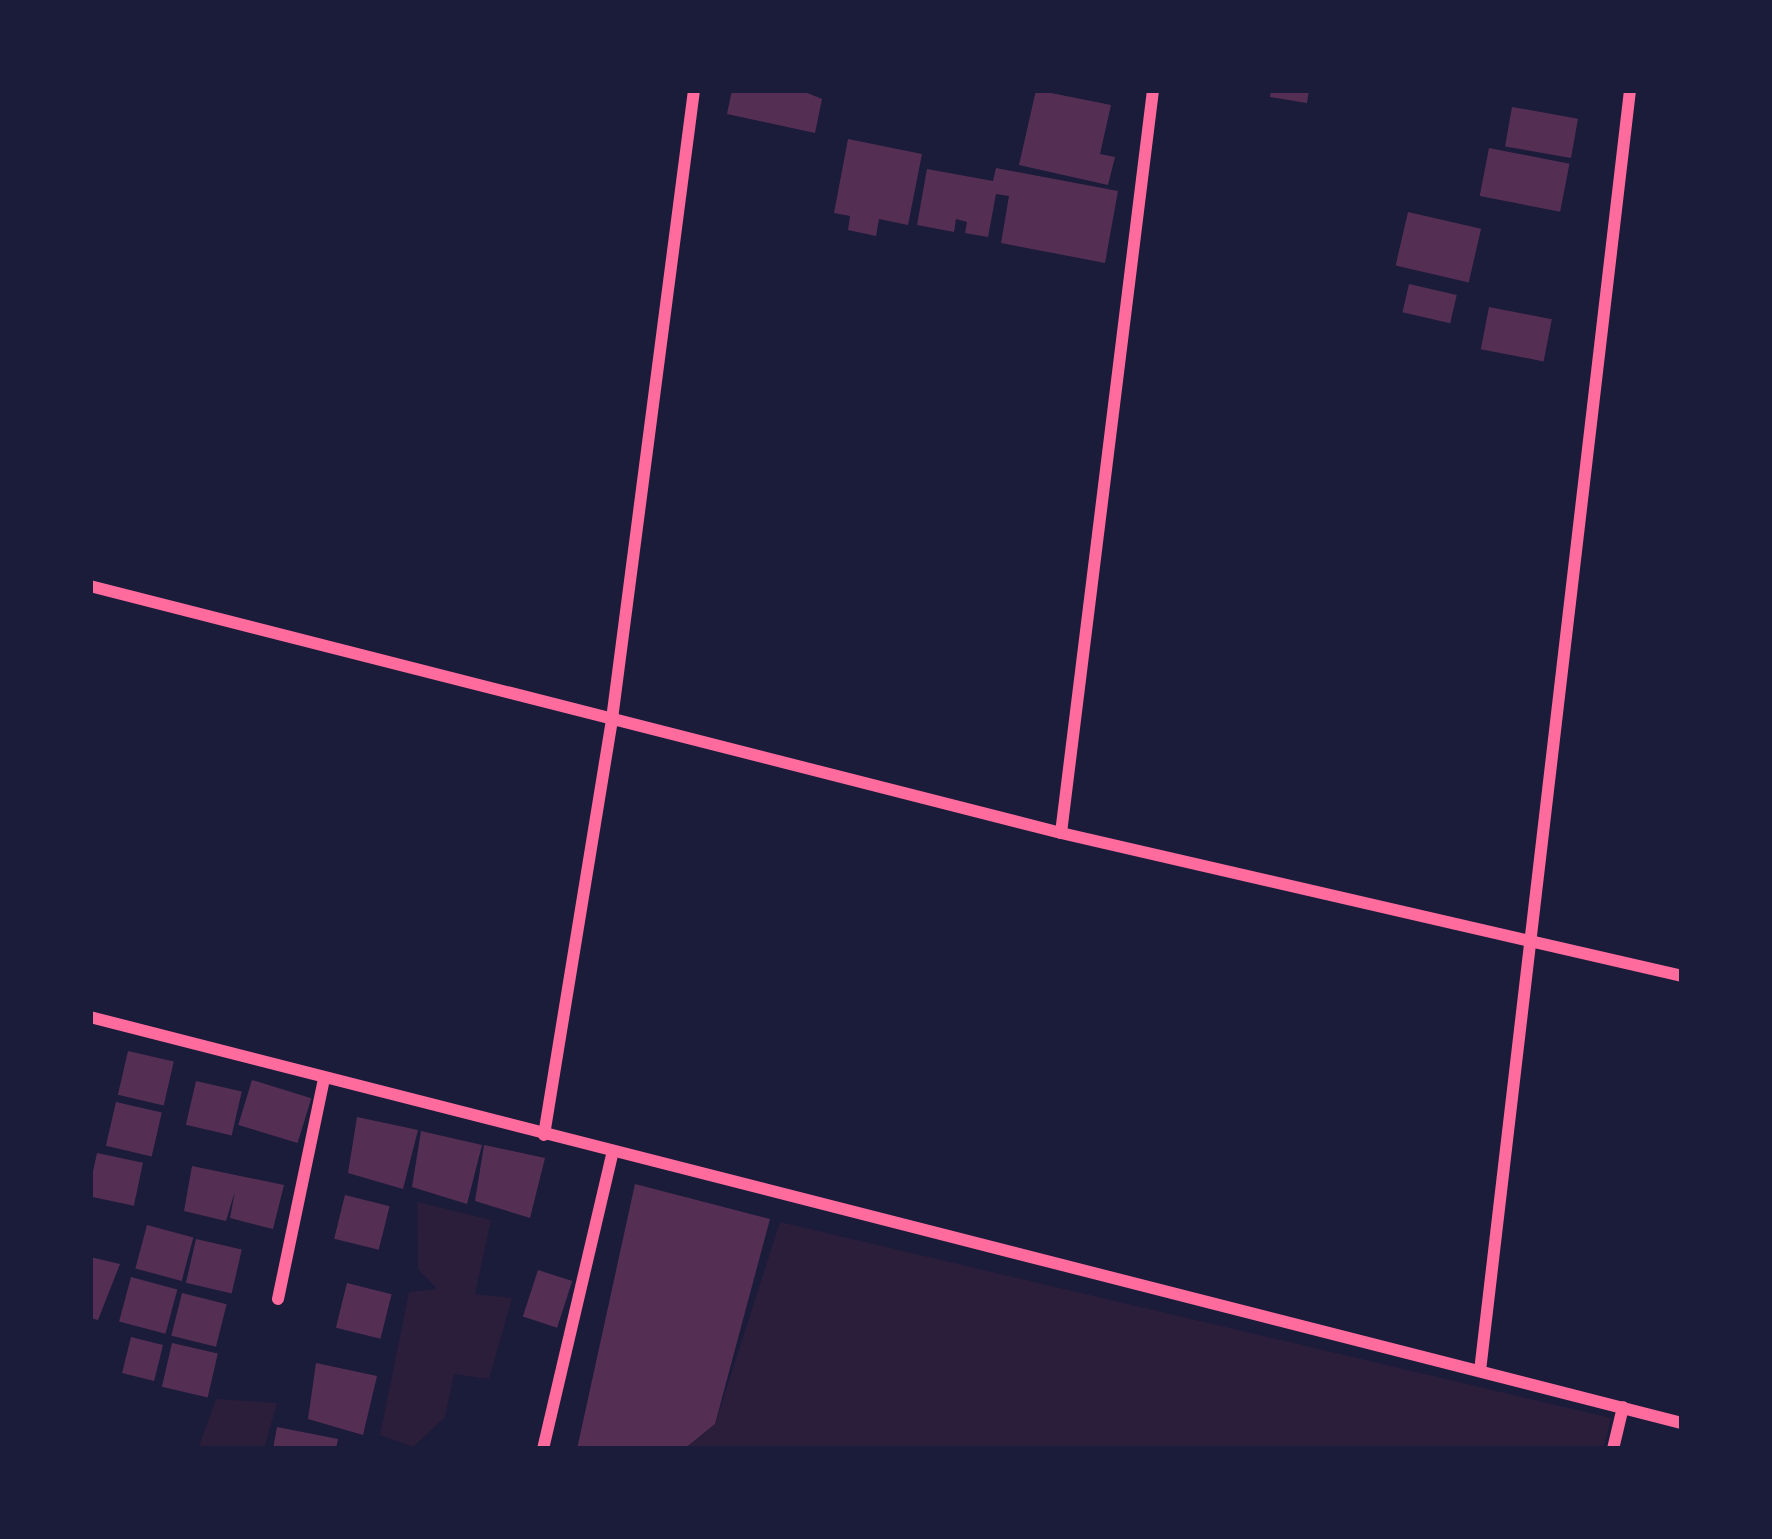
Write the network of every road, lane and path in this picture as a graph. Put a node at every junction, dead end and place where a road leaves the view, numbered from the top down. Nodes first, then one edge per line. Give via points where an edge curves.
1 (694, 90) edge
2 (1153, 90) edge
3 (1630, 90) edge
4 (90, 586) edge
5 (612, 719) junction
6 (1061, 833) junction
7 (1531, 944) junction
8 (1682, 976) edge
9 (90, 1017) edge
10 (324, 1079) junction
11 (544, 1135) junction
12 (612, 1154) junction
13 (278, 1299) dead end
14 (1480, 1371) junction
15 (1623, 1407) junction
16 (1682, 1423) edge
17 (543, 1449) edge
18 (1613, 1449) edge

1 - 5 street
2 - 6 street
3 - 7 street
4 - 5 street
5 - 6 street
5 - 11 street
6 - 7 street
7 - 8 street
7 - 14 street
9 - 10 street
10 - 11 street
10 - 13 street
11 - 12 street
12 - 14 street
12 - 17 street
14 - 15 street
15 - 16 street
15 - 18 street

